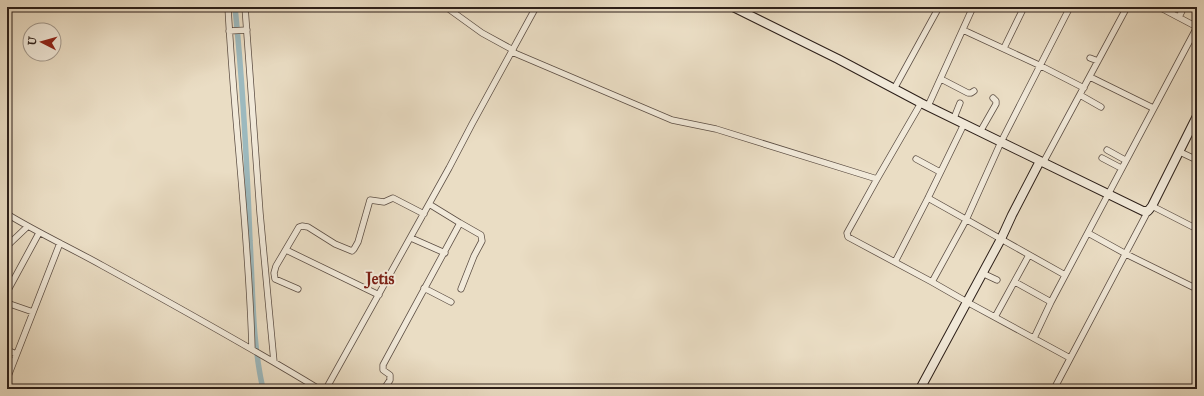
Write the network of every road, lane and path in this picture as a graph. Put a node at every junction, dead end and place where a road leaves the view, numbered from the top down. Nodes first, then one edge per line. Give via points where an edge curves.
1 (228, 7) edge
2 (245, 7) edge
3 (446, 7) edge
4 (536, 7) edge
5 (733, 7) edge
6 (939, 7) edge
7 (973, 7) edge
8 (1024, 7) edge
9 (1070, 7) edge
10 (1127, 7) edge
11 (1159, 7) edge
12 (1184, 7) edge
13 (1167, 9) edge
14 (1178, 17) junction
15 (1197, 27) edge
16 (230, 30) junction
17 (245, 30) junction
18 (963, 30) junction
19 (1004, 48) junction
20 (512, 51) junction
21 (1090, 58) dead end
22 (1098, 61) junction
23 (1041, 66) junction
24 (1090, 77) junction
25 (940, 79) junction
26 (1084, 88) junction
27 (894, 89) junction
28 (974, 91) dead end
29 (1080, 95) junction
30 (993, 98) dead end
31 (960, 103) dead end
32 (925, 105) junction
33 (1101, 107) dead end
34 (1153, 108) junction
35 (1197, 116) edge
36 (954, 118) junction
37 (964, 124) junction
38 (1195, 125) edge
39 (980, 132) junction
40 (1001, 142) junction
41 (1107, 150) dead end
42 (1180, 152) junction
43 (1102, 158) dead end
44 (916, 159) dead end
45 (1125, 160) junction
46 (1197, 160) edge
47 (1042, 162) junction
48 (1121, 168) junction
49 (940, 172) junction
50 (877, 179) junction
51 (1108, 193) junction
52 (928, 198) junction
53 (429, 204) junction
54 (1150, 208) junction
55 (7, 214) edge
56 (424, 214) junction
57 (966, 220) junction
58 (460, 223) junction
59 (27, 227) junction
60 (1197, 229) edge
61 (1088, 232) junction
62 (39, 233) junction
63 (411, 238) junction
64 (1001, 239) junction
65 (60, 243) junction
66 (7, 246) edge
67 (286, 250) junction
68 (445, 253) junction
69 (1126, 254) junction
70 (1029, 255) junction
71 (894, 262) junction
72 (982, 273) junction
73 (1065, 275) junction
74 (275, 279) junction
75 (997, 280) dead end
76 (266, 282) junction
77 (932, 282) junction
78 (1015, 282) junction
79 (424, 288) junction
80 (298, 289) dead end
81 (461, 289) dead end
82 (1197, 289) edge
83 (7, 292) edge
84 (379, 295) junction
85 (452, 302) dead end
86 (967, 302) junction
87 (1051, 302) junction
88 (7, 303) edge
89 (33, 312) junction
90 (995, 317) junction
91 (1034, 338) junction
92 (7, 350) edge
93 (254, 350) junction
94 (16, 354) junction
95 (1070, 358) junction
96 (274, 362) junction
97 (7, 379) edge
98 (319, 389) edge
99 (326, 389) edge
100 (384, 389) edge
101 (920, 389) edge
102 (1054, 389) edge

1 - 16 street
2 - 17 street
3 - 20 street
4 - 20 street
5 - 27 main road
6 - 27 street
7 - 18 street
8 - 19 street
9 - 23 street
10 - 22 street
11 - 13 street
12 - 14 street
13 - 14 street
14 - 15 street
15 - 34 street
16 - 17 street
16 - 93 street
17 - 76 street
18 - 19 street
18 - 25 street
19 - 23 street
20 - 50 street via 672,120 716,129
20 - 53 street
21 - 22 street
22 - 24 street
23 - 26 street
23 - 40 street
24 - 26 street
24 - 34 street
25 - 28 street via 968,93
25 - 32 street
26 - 29 street
27 - 32 main road
29 - 33 street
29 - 47 street
30 - 39 street via 996,104
31 - 36 street
32 - 36 main road
32 - 50 street
34 - 45 street
35 - 38 main road
36 - 37 main road
37 - 39 main road
37 - 49 street
38 - 42 main road
39 - 40 main road
40 - 47 main road
40 - 57 street
41 - 45 street
42 - 46 street
42 - 54 main road
43 - 48 street
44 - 49 street
45 - 48 street
47 - 51 main road
47 - 64 main road
48 - 51 street
49 - 52 street
50 - 71 street via 847,235
51 - 54 main road via 1141,210
51 - 61 street
52 - 57 street
52 - 71 street
53 - 56 street
53 - 58 street
54 - 60 street
54 - 69 street
55 - 59 street
56 - 63 street
56 - 67 street via 393,198 384,202 370,199 353,251 335,244 305,226 297,230
57 - 64 street
57 - 77 street
58 - 68 street
58 - 81 street via 482,235
59 - 62 street
59 - 66 street
61 - 69 street
61 - 73 street
62 - 65 street
62 - 83 street
63 - 68 street
63 - 84 street
64 - 70 street
64 - 72 main road
65 - 89 street
65 - 93 street
67 - 74 street via 276,266
67 - 84 street
68 - 79 street
69 - 82 street
69 - 95 street
70 - 73 street
70 - 78 street
71 - 77 street
72 - 75 street
72 - 86 main road
73 - 87 street
74 - 76 street
74 - 80 street
76 - 96 street
77 - 86 street
78 - 87 street
78 - 90 street
79 - 85 street
79 - 100 street via 383,365 383,370 390,375
84 - 99 street
86 - 90 street
86 - 101 main road
87 - 91 street
88 - 89 street
89 - 94 street
90 - 91 street
91 - 95 street
92 - 94 street
93 - 96 street
94 - 97 street
95 - 102 street
96 - 98 street

